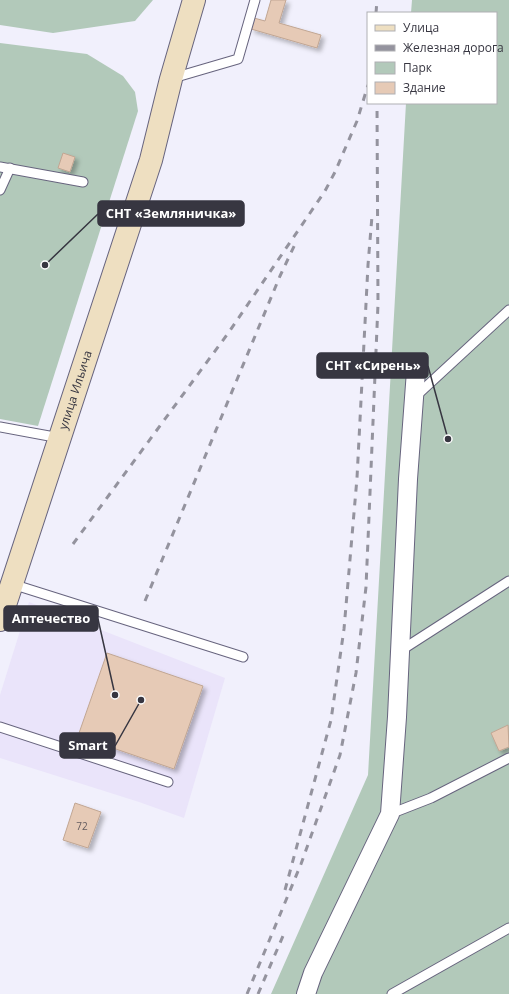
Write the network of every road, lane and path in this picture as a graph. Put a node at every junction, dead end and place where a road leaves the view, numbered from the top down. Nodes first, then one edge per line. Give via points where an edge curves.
1 (194, 0) edge
2 (255, 0) edge
3 (171, 79) junction
4 (0, 167) edge
5 (10, 168) junction
6 (84, 182) dead end
7 (0, 190) edge
8 (509, 310) edge
9 (416, 372) dead end
10 (414, 397) junction
11 (0, 427) edge
12 (60, 438) junction
13 (509, 581) edge
14 (6, 594) edge
15 (0, 620) edge
16 (400, 651) junction
17 (243, 657) dead end
18 (0, 727) edge
19 (509, 758) edge
20 (168, 782) dead end
21 (390, 814) junction
22 (509, 928) edge
23 (306, 994) edge
24 (392, 994) edge

1 - 3 main road, улица Ильича
2 - 3 lane via 238,59
3 - 12 main road, улица Ильича via 151,160
4 - 5 lane
5 - 6 lane
5 - 7 lane
8 - 10 lane
9 - 10 street
10 - 16 street
11 - 12 lane
12 - 14 main road, улица Ильича
13 - 16 lane
14 - 15 main road, улица Ильича
14 - 17 lane
16 - 21 street
18 - 20 lane
19 - 21 lane via 431,798
21 - 23 street
22 - 24 lane

